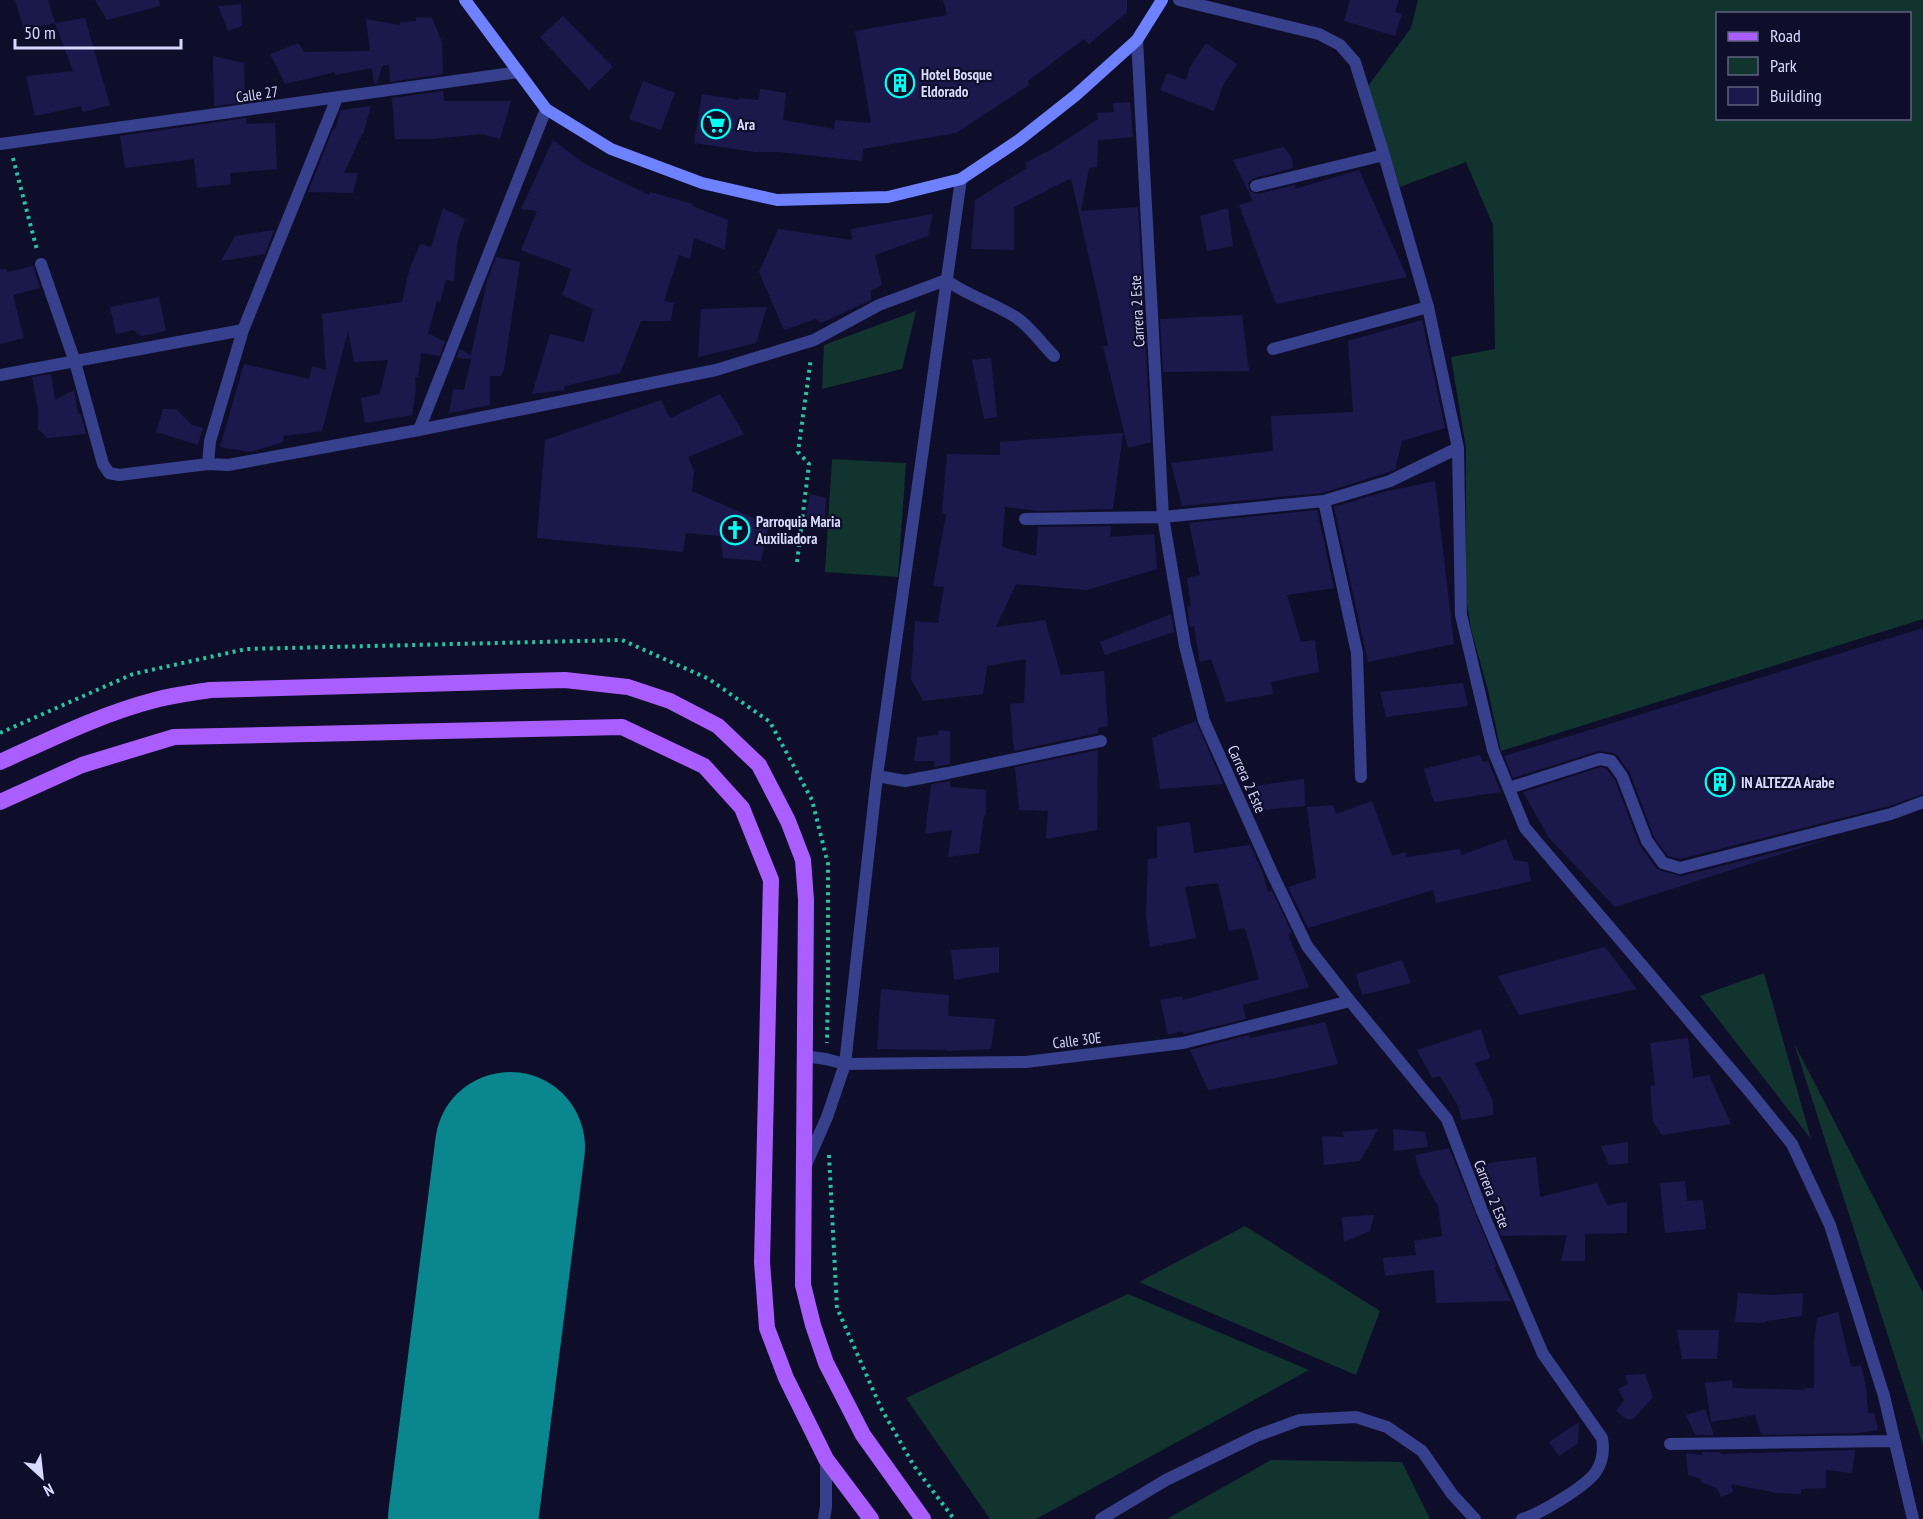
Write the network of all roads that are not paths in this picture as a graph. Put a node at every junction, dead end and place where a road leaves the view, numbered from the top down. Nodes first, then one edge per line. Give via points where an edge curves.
1 (465, 0) edge
2 (1162, 0) edge
3 (1179, 0) edge
4 (1137, 40) junction
5 (519, 72) junction
6 (337, 98) junction
7 (546, 109) junction
8 (5, 144) edge
9 (1384, 155) junction
10 (960, 179) junction
11 (1257, 186) dead end
12 (41, 264) road end
13 (946, 280) junction
14 (1428, 307) junction
15 (243, 330) junction
16 (1272, 349) dead end
17 (1054, 356) dead end
18 (75, 362) junction
19 (0, 375) edge
20 (419, 430) junction
21 (1458, 448) junction
22 (208, 464) junction
23 (1324, 501) junction
24 (1163, 517) junction
25 (1025, 519) dead end
26 (1101, 741) dead end
27 (0, 762) edge
28 (877, 777) junction
29 (1361, 777) dead end
30 (1509, 788) junction
31 (0, 802) edge
32 (1923, 802) edge
33 (1350, 1000) junction
34 (804, 1056) junction
35 (845, 1064) junction
36 (803, 1172) junction
37 (1894, 1441) junction
38 (1670, 1444) dead end
39 (826, 1459) junction
40 (824, 1519) edge
41 (871, 1519) edge
42 (922, 1519) edge
43 (1101, 1519) edge
44 (1475, 1519) edge
45 (1522, 1519) edge
46 (1913, 1519) edge

1 - 5 main road
2 - 4 main road
3 - 9 street via 1319,34 1340,45 1355,62
4 - 10 main road via 1019,140
4 - 24 street, Carrera 2 Este
5 - 6 street, Calle 27
5 - 7 main road
6 - 8 street, Calle 27
6 - 15 street
7 - 10 main road via 611,149 702,183 777,200 888,197
7 - 20 street
9 - 11 street
9 - 14 street
10 - 13 street
12 - 18 street
13 - 17 street via 1019,320
13 - 20 street via 879,305 814,340 716,370
13 - 28 street
14 - 16 street
14 - 21 street
15 - 18 street
15 - 22 street via 210,441
18 - 19 street
18 - 22 street via 103,464 109,473
20 - 22 street via 228,465
21 - 23 street via 1390,481
21 - 30 street via 1461,615 1493,750
23 - 24 street
23 - 29 street via 1357,653
24 - 25 street
24 - 33 street, Carrera 2 Este via 1185,646 1204,721 1307,946
26 - 28 street via 905,781
27 - 34 main road via 117,712 210,690 565,680 628,687 670,701 718,726 759,765 803,860
28 - 35 street
30 - 32 street via 1600,759 1611,760 1622,776 1647,841 1663,863 1680,868 1891,814
30 - 37 street via 1525,828 1792,1144 1830,1225 1884,1396
31 - 39 main road via 82,765 174,737 622,728 704,765 742,808 771,880 762,1262 767,1328 786,1378
33 - 35 street, Calle 30E via 1183,1043 1026,1062
33 - 45 street, Carrera 2 Este via 1447,1119 1544,1354 1602,1438 1604,1450 1597,1472 1574,1492
34 - 35 street, Calle 30E
34 - 36 main road
35 - 36 street
36 - 42 main road via 803,1285 826,1363 863,1436
37 - 38 street
37 - 46 street
39 - 40 street
39 - 41 main road
43 - 44 street via 1166,1480 1256,1436 1300,1420 1356,1417 1387,1427 1422,1451

